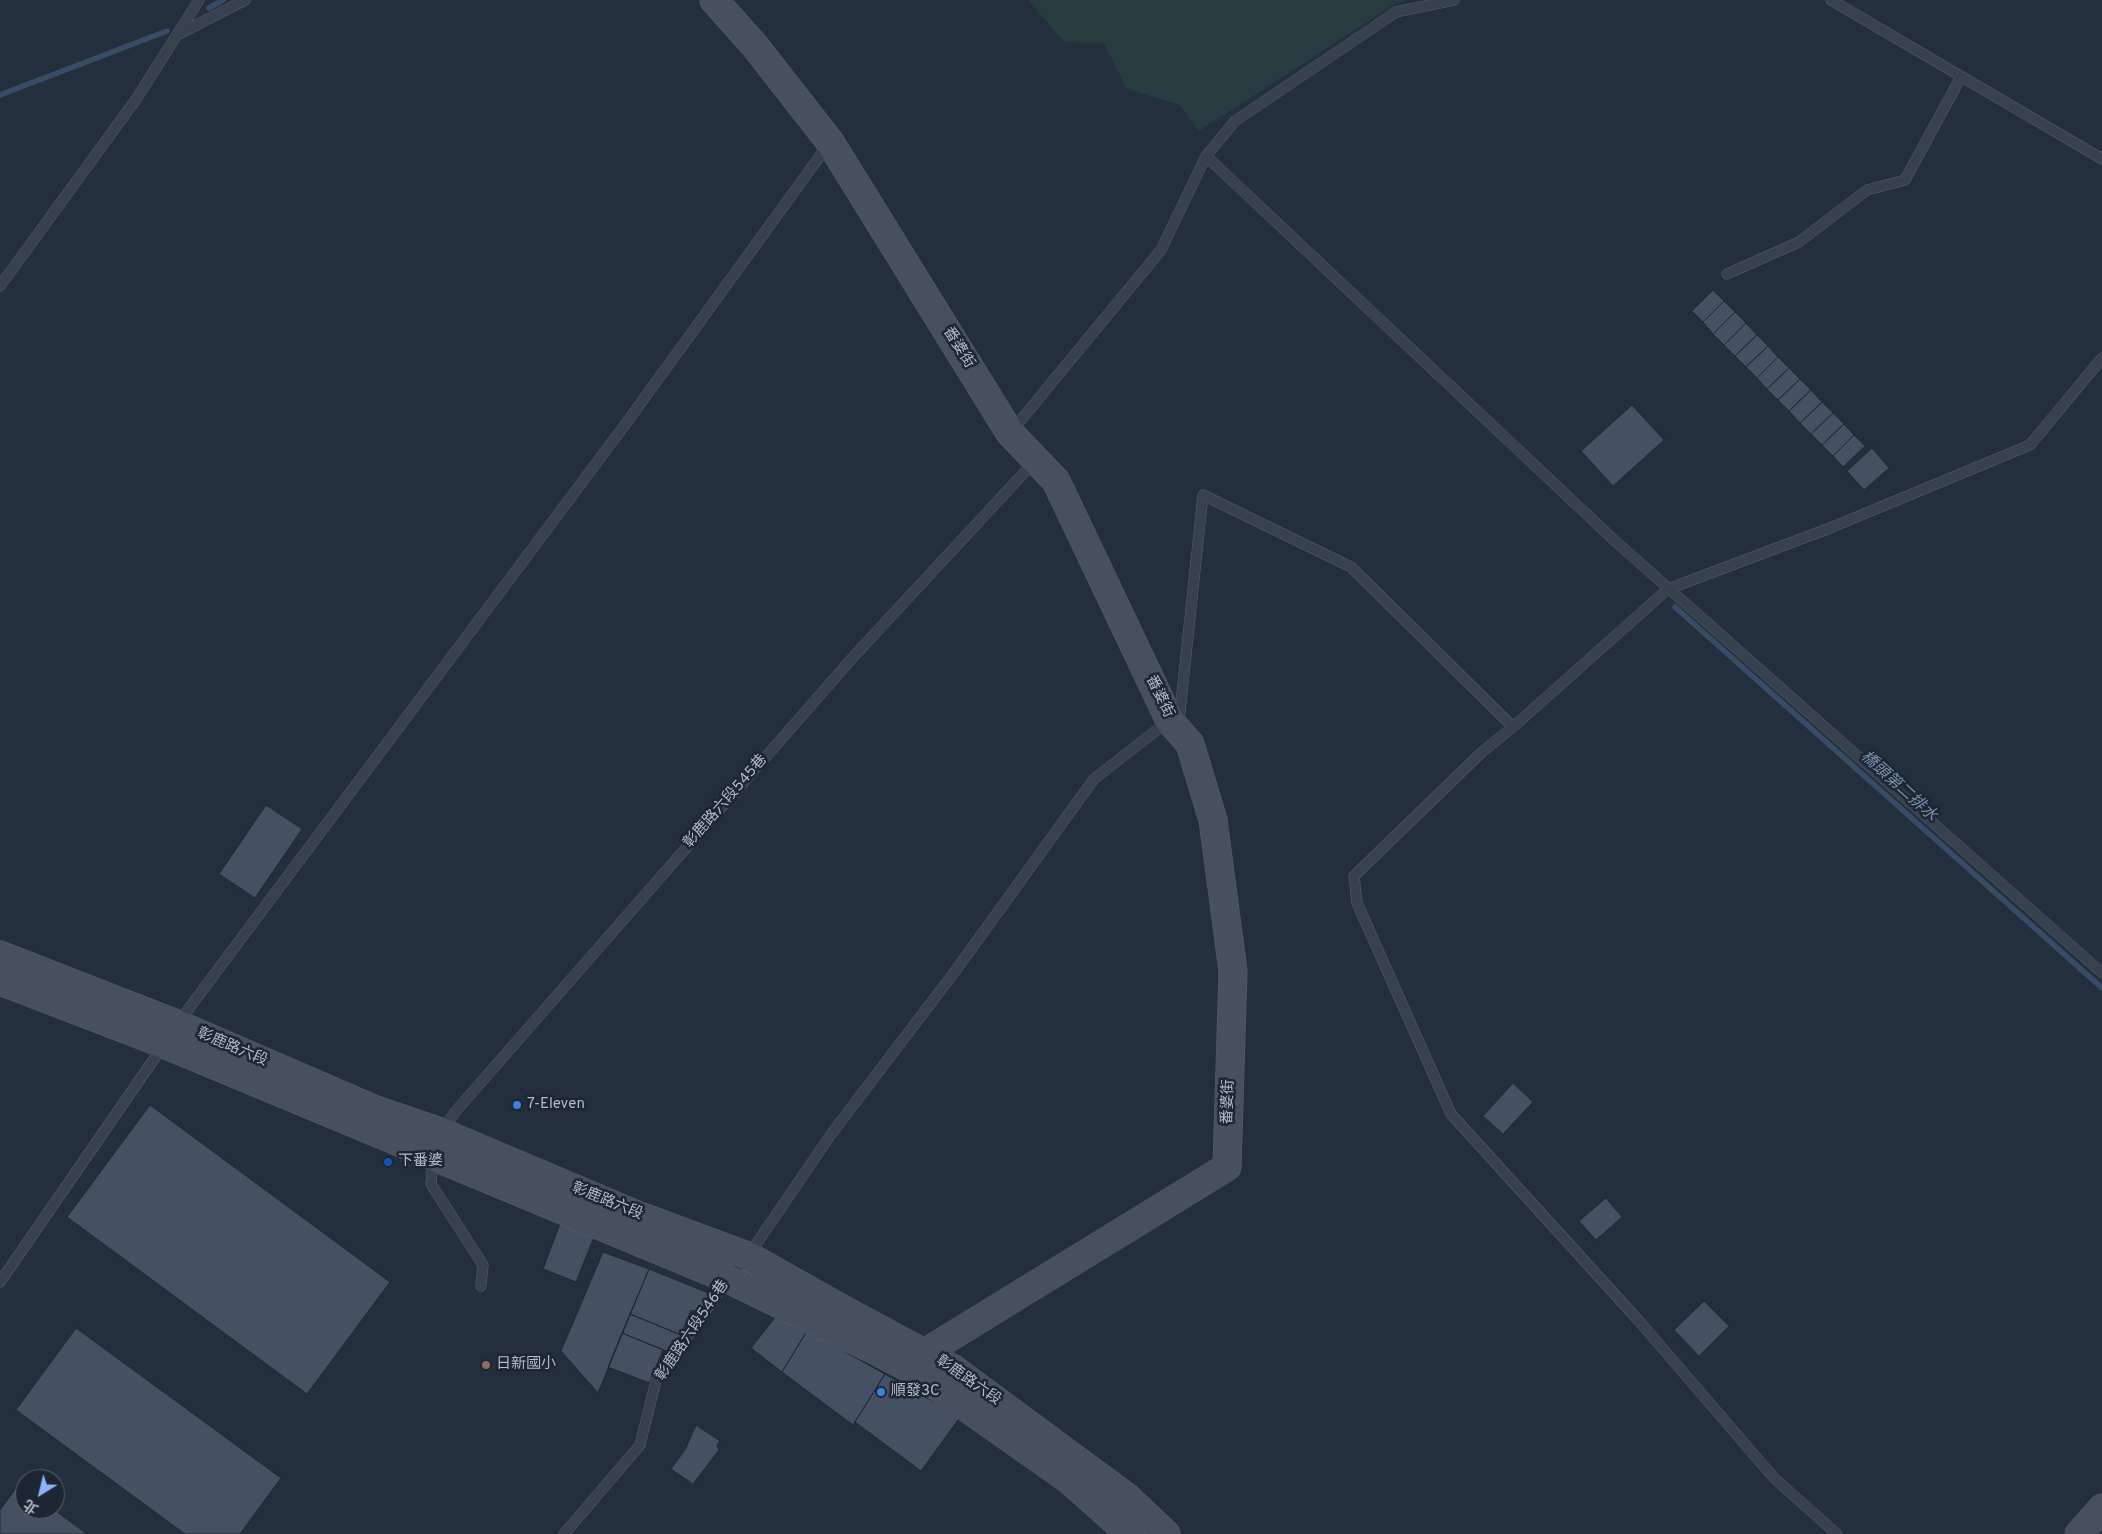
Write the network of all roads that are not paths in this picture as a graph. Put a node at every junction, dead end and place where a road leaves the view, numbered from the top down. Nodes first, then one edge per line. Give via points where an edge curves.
1 (199, 0) edge
2 (245, 0) edge
3 (714, 0) edge
4 (1454, 0) edge
5 (1831, 0) edge
6 (175, 36) junction
7 (1961, 77) junction
8 (830, 142) junction
9 (1206, 156) junction
10 (2102, 159) edge
11 (1727, 274) dead end
12 (0, 286) edge
13 (2102, 358) edge
14 (1010, 433) junction
15 (1036, 460) junction
16 (1668, 589) junction
17 (1170, 721) junction
18 (1513, 727) junction
19 (0, 955) edge
20 (2102, 973) edge
21 (0, 981) edge
22 (171, 1034) junction
23 (437, 1144) junction
24 (748, 1256) junction
25 (728, 1279) junction
26 (0, 1282) edge
27 (482, 1286) dead end
28 (919, 1361) junction
29 (2102, 1508) edge
30 (564, 1534) edge
31 (1130, 1534) edge
32 (1166, 1534) edge
33 (1837, 1534) edge
34 (2079, 1534) edge

1 - 6 lane
2 - 6 lane
3 - 8 main road, 番婆街 via 755,46
4 - 9 lane via 1396,12 1235,121
5 - 7 lane
6 - 12 lane via 137,98
7 - 10 lane
7 - 11 lane via 1905,180 1867,190 1799,242
8 - 14 main road, 番婆街
8 - 22 lane via 627,422
9 - 14 lane via 1161,250
9 - 16 lane
13 - 16 lane via 2030,444 1830,528
14 - 15 main road, 番婆街
15 - 17 main road, 番婆街 via 1056,481
15 - 23 lane, 彰鹿路六段545巷 via 855,655 455,1112
16 - 18 lane
16 - 20 lane
17 - 18 lane via 1180,712 1203,495 1351,567
17 - 24 lane, 彰鹿路六段546巷 via 1094,780 832,1133
17 - 28 main road, 番婆街 via 1190,744 1213,820 1233,971 1227,1168
18 - 33 lane via 1482,752 1354,876 1357,903 1452,1114 1640,1320 1774,1478
19 - 22 main road, 彰鹿路六段
21 - 22 main road, 彰鹿路六段
22 - 23 main road, 彰鹿路六段 via 376,1110
22 - 26 lane
23 - 24 main road, 彰鹿路六段
23 - 25 main road, 彰鹿路六段
23 - 27 lane via 431,1184 483,1265
24 - 25 lane, 彰鹿路六段546巷
24 - 28 main road, 彰鹿路六段 via 842,1309
25 - 28 main road, 彰鹿路六段
25 - 30 lane, 彰鹿路六段546巷 via 656,1381 640,1445
28 - 31 main road, 彰鹿路六段 via 1069,1480
28 - 32 main road, 彰鹿路六段 via 952,1368 1128,1498
29 - 34 main road

